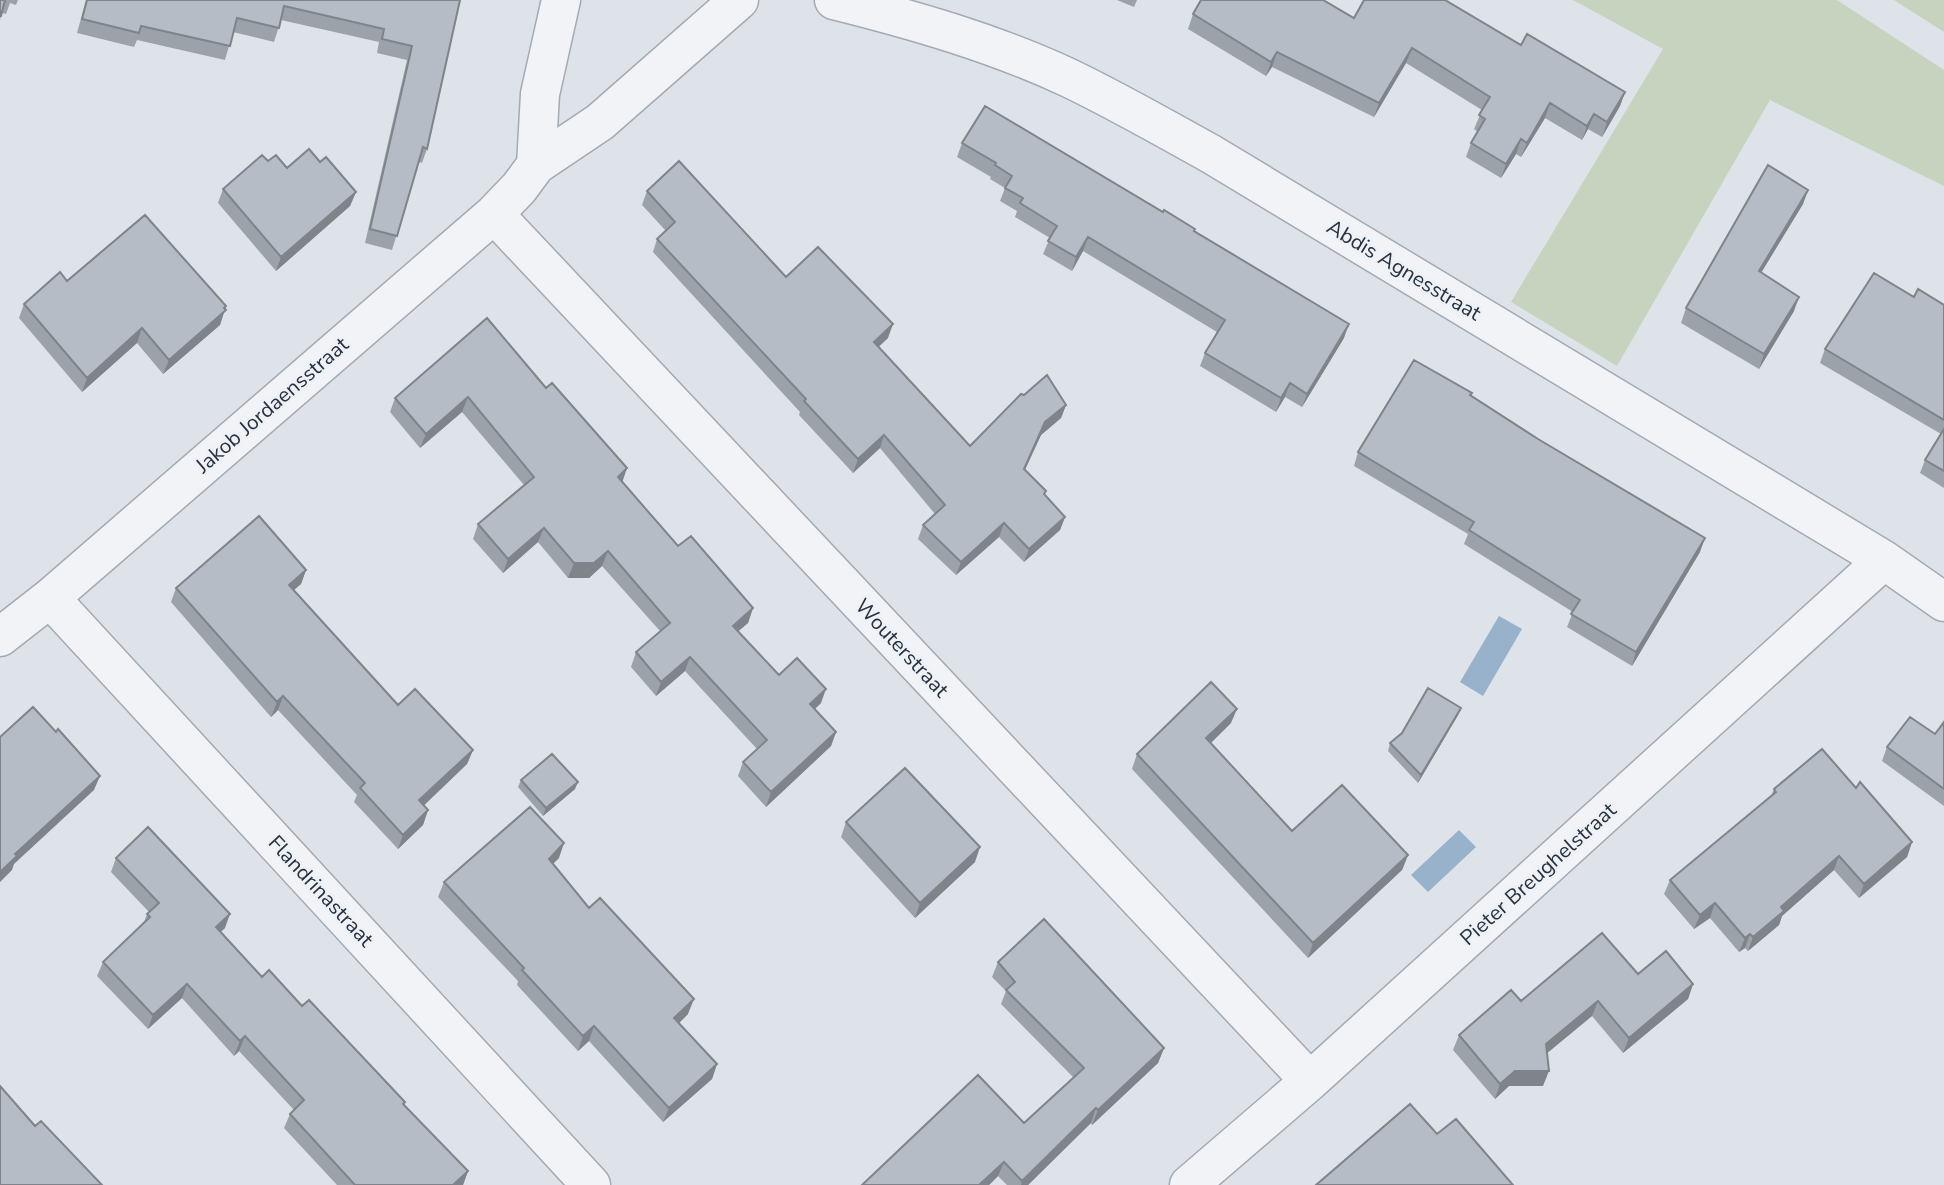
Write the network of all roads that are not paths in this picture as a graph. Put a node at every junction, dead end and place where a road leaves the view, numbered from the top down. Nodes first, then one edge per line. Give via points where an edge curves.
1 (561, 0) edge
2 (739, 0) edge
3 (834, 0) edge
4 (536, 165) junction
5 (494, 214) junction
6 (1884, 560) junction
7 (50, 598) junction
8 (1944, 602) edge
9 (0, 637) edge
10 (1310, 1081) junction
11 (591, 1185) edge
12 (1189, 1185) edge

1 - 4 street via 540,94
2 - 4 street, Jakob Jordaensstraat via 600,122
3 - 6 street, Abdis Agnesstraat via 917,21 994,48 1067,77 1139,114
4 - 5 street, Jakob Jordaensstraat
5 - 7 street, Jakob Jordaensstraat
5 - 10 street, Wouterstraat
6 - 8 street, Abdis Agnesstraat
6 - 10 street, Pieter Breughelstraat
7 - 9 street, Jakob Jordaensstraat
7 - 11 street, Flandrinastraat
10 - 12 street, Pieter Breughelstraat

